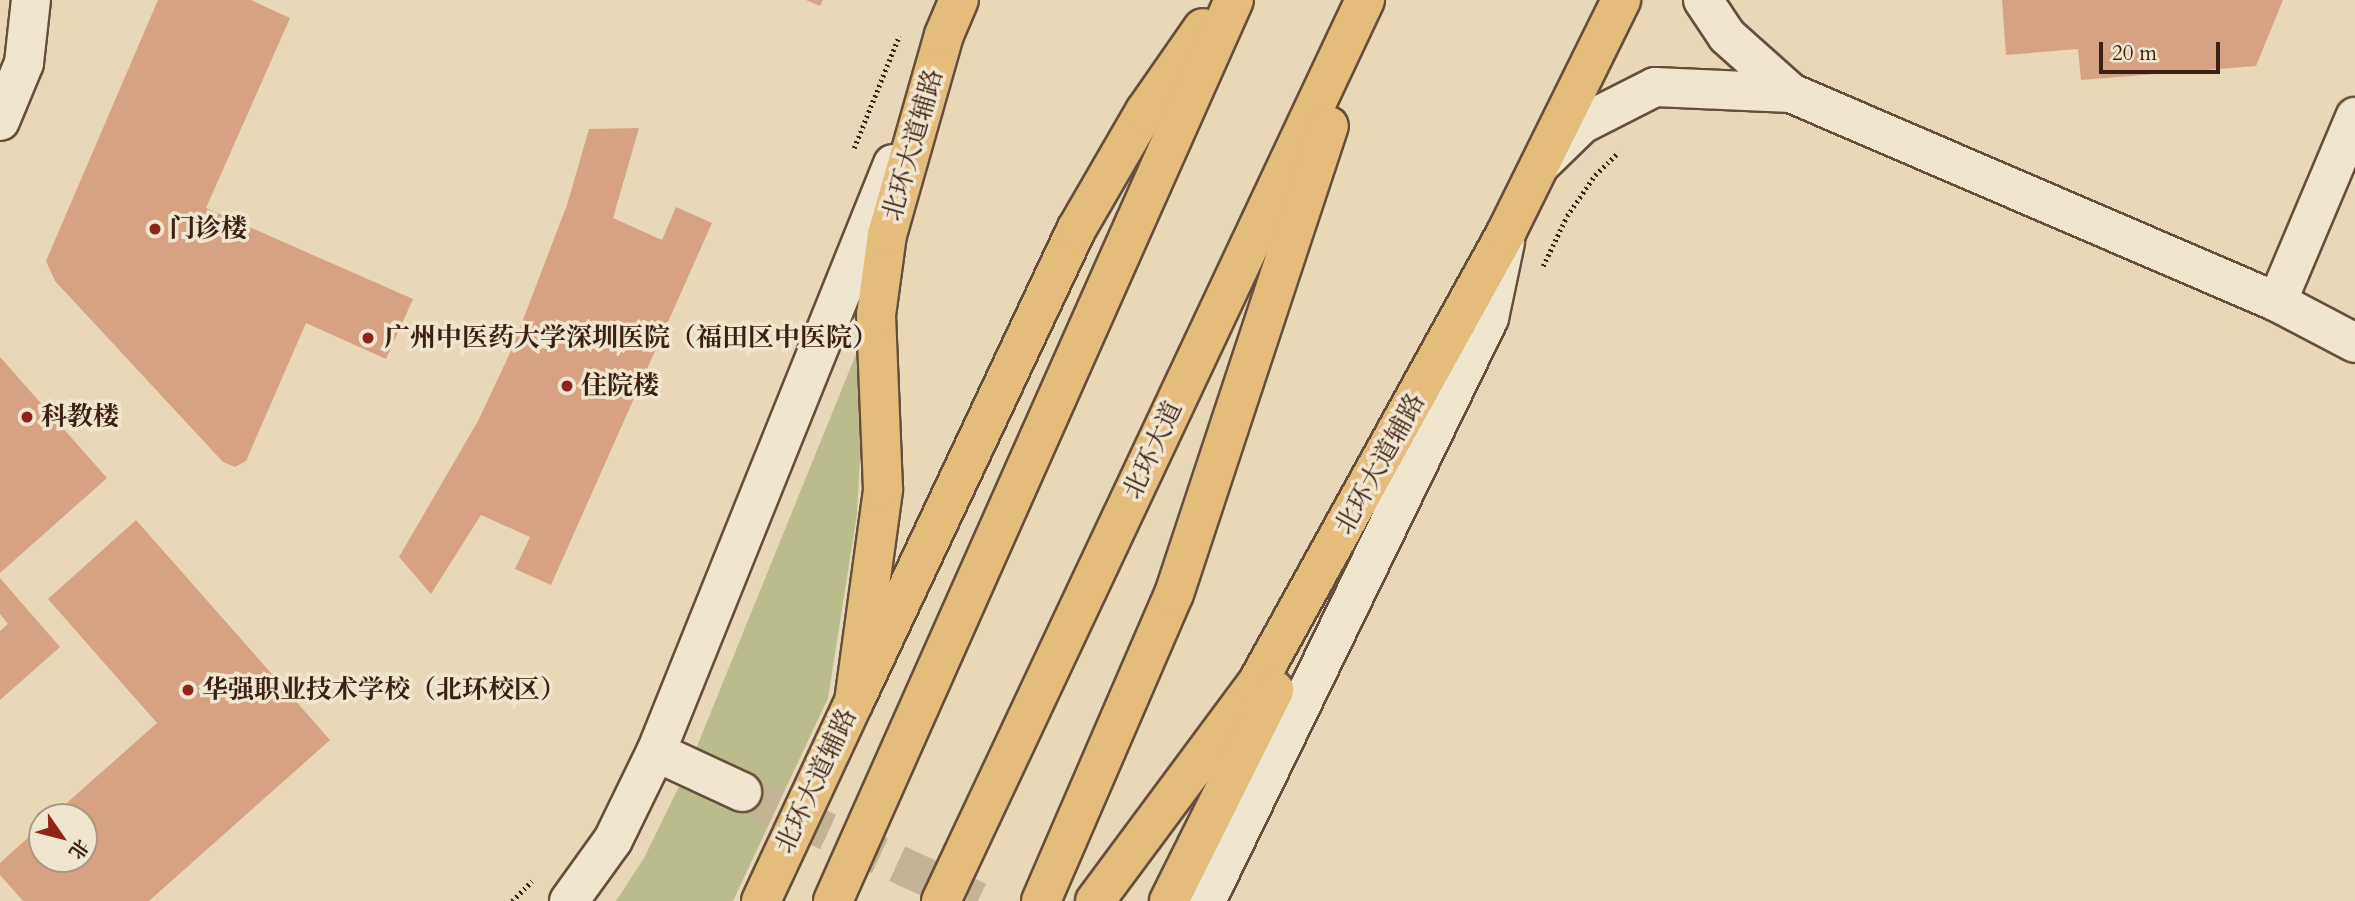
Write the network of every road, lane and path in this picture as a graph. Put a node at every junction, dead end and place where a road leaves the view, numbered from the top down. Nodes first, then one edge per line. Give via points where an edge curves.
1 (30, 0) edge
2 (959, 0) edge
3 (1222, 0) edge
4 (1234, 0) edge
5 (1366, 0) edge
6 (1371, 0) edge
7 (1621, 0) edge
8 (1703, 0) edge
9 (905, 23) dead end
10 (944, 35) junction
11 (1791, 93) junction
12 (5, 103) edge
13 (2355, 117) edge
14 (851, 156) dead end
15 (1537, 167) junction
16 (1507, 232) junction
17 (2277, 302) junction
18 (2355, 342) edge
19 (1340, 537) junction
20 (854, 702) junction
21 (656, 752) junction
22 (742, 792) tunnel mouth
23 (539, 873) dead end
24 (512, 901) edge
25 (569, 901) edge
26 (761, 901) edge
27 (833, 901) edge
28 (941, 901) edge
29 (1041, 901) edge
30 (1095, 901) edge
31 (1169, 901) edge
32 (1206, 901) edge

1 - 12 street via 24,63
2 - 10 main road, 北环大道辅路
3 - 20 main road via 1145,111 1076,230
4 - 27 main road
5 - 28 main road, 北环大道
6 - 29 main road via 1174,594
7 - 15 main road, 北环大道辅路
8 - 11 street via 1727,36
9 - 14 path
10 - 20 main road, 北环大道辅路 via 887,235 876,315 883,489
10 - 21 street
11 - 15 street via 1655,87 1582,124
11 - 17 street
13 - 17 street
15 - 16 main road, 北环大道辅路
16 - 19 main road, 北环大道辅路
16 - 32 street via 1489,318
17 - 18 street
19 - 30 main road, 北环大道辅路 via 1257,683
19 - 31 main road via 1267,706
20 - 26 main road, 北环大道辅路
21 - 22 street
21 - 25 street via 613,840
23 - 24 path

